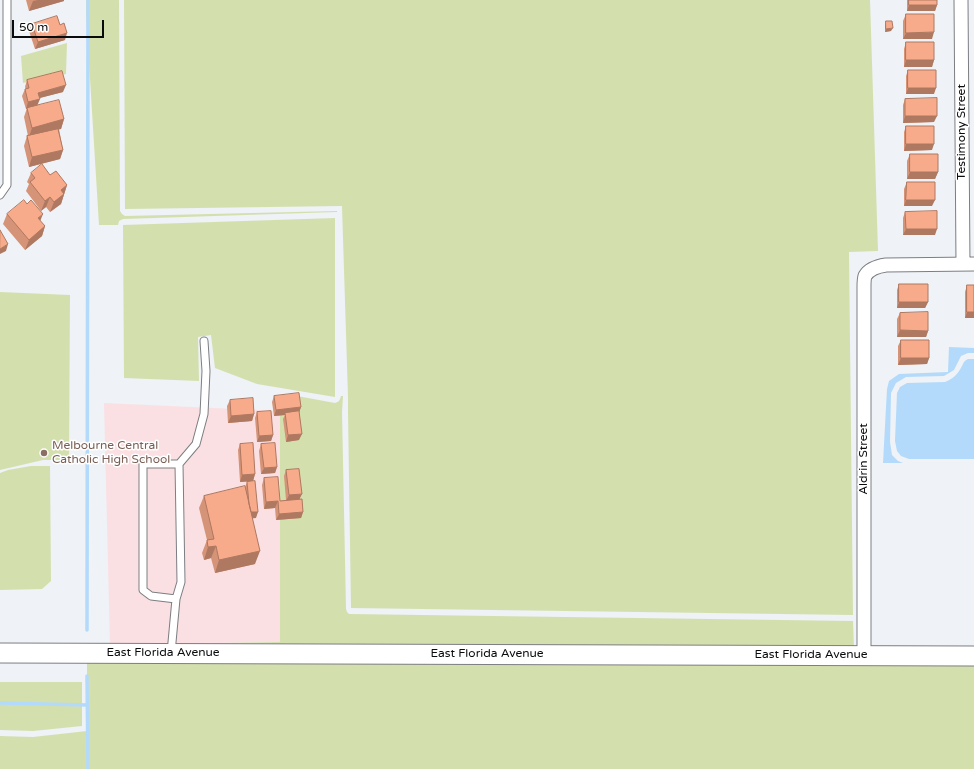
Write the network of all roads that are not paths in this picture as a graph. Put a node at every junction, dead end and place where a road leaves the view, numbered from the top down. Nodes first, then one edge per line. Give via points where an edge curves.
1 (8, 0) edge
2 (962, 0) edge
3 (3, 100) edge
4 (0, 195) edge
5 (969, 264) edge
6 (204, 341) dead end
7 (179, 464) junction
8 (176, 598) junction
9 (0, 652) edge
10 (171, 653) junction
11 (864, 656) junction
12 (974, 656) edge

1 - 3 lane
2 - 5 street, Testimony Street
3 - 4 lane via 7,185
5 - 11 street, Aldrin Street via 886,264 876,267 865,277
6 - 7 lane via 204,414 196,444
7 - 8 lane via 181,582
7 - 8 lane via 143,464 143,590 151,596
8 - 10 lane
9 - 10 street, East Florida Avenue
10 - 11 street, East Florida Avenue
11 - 12 street, East Florida Avenue

